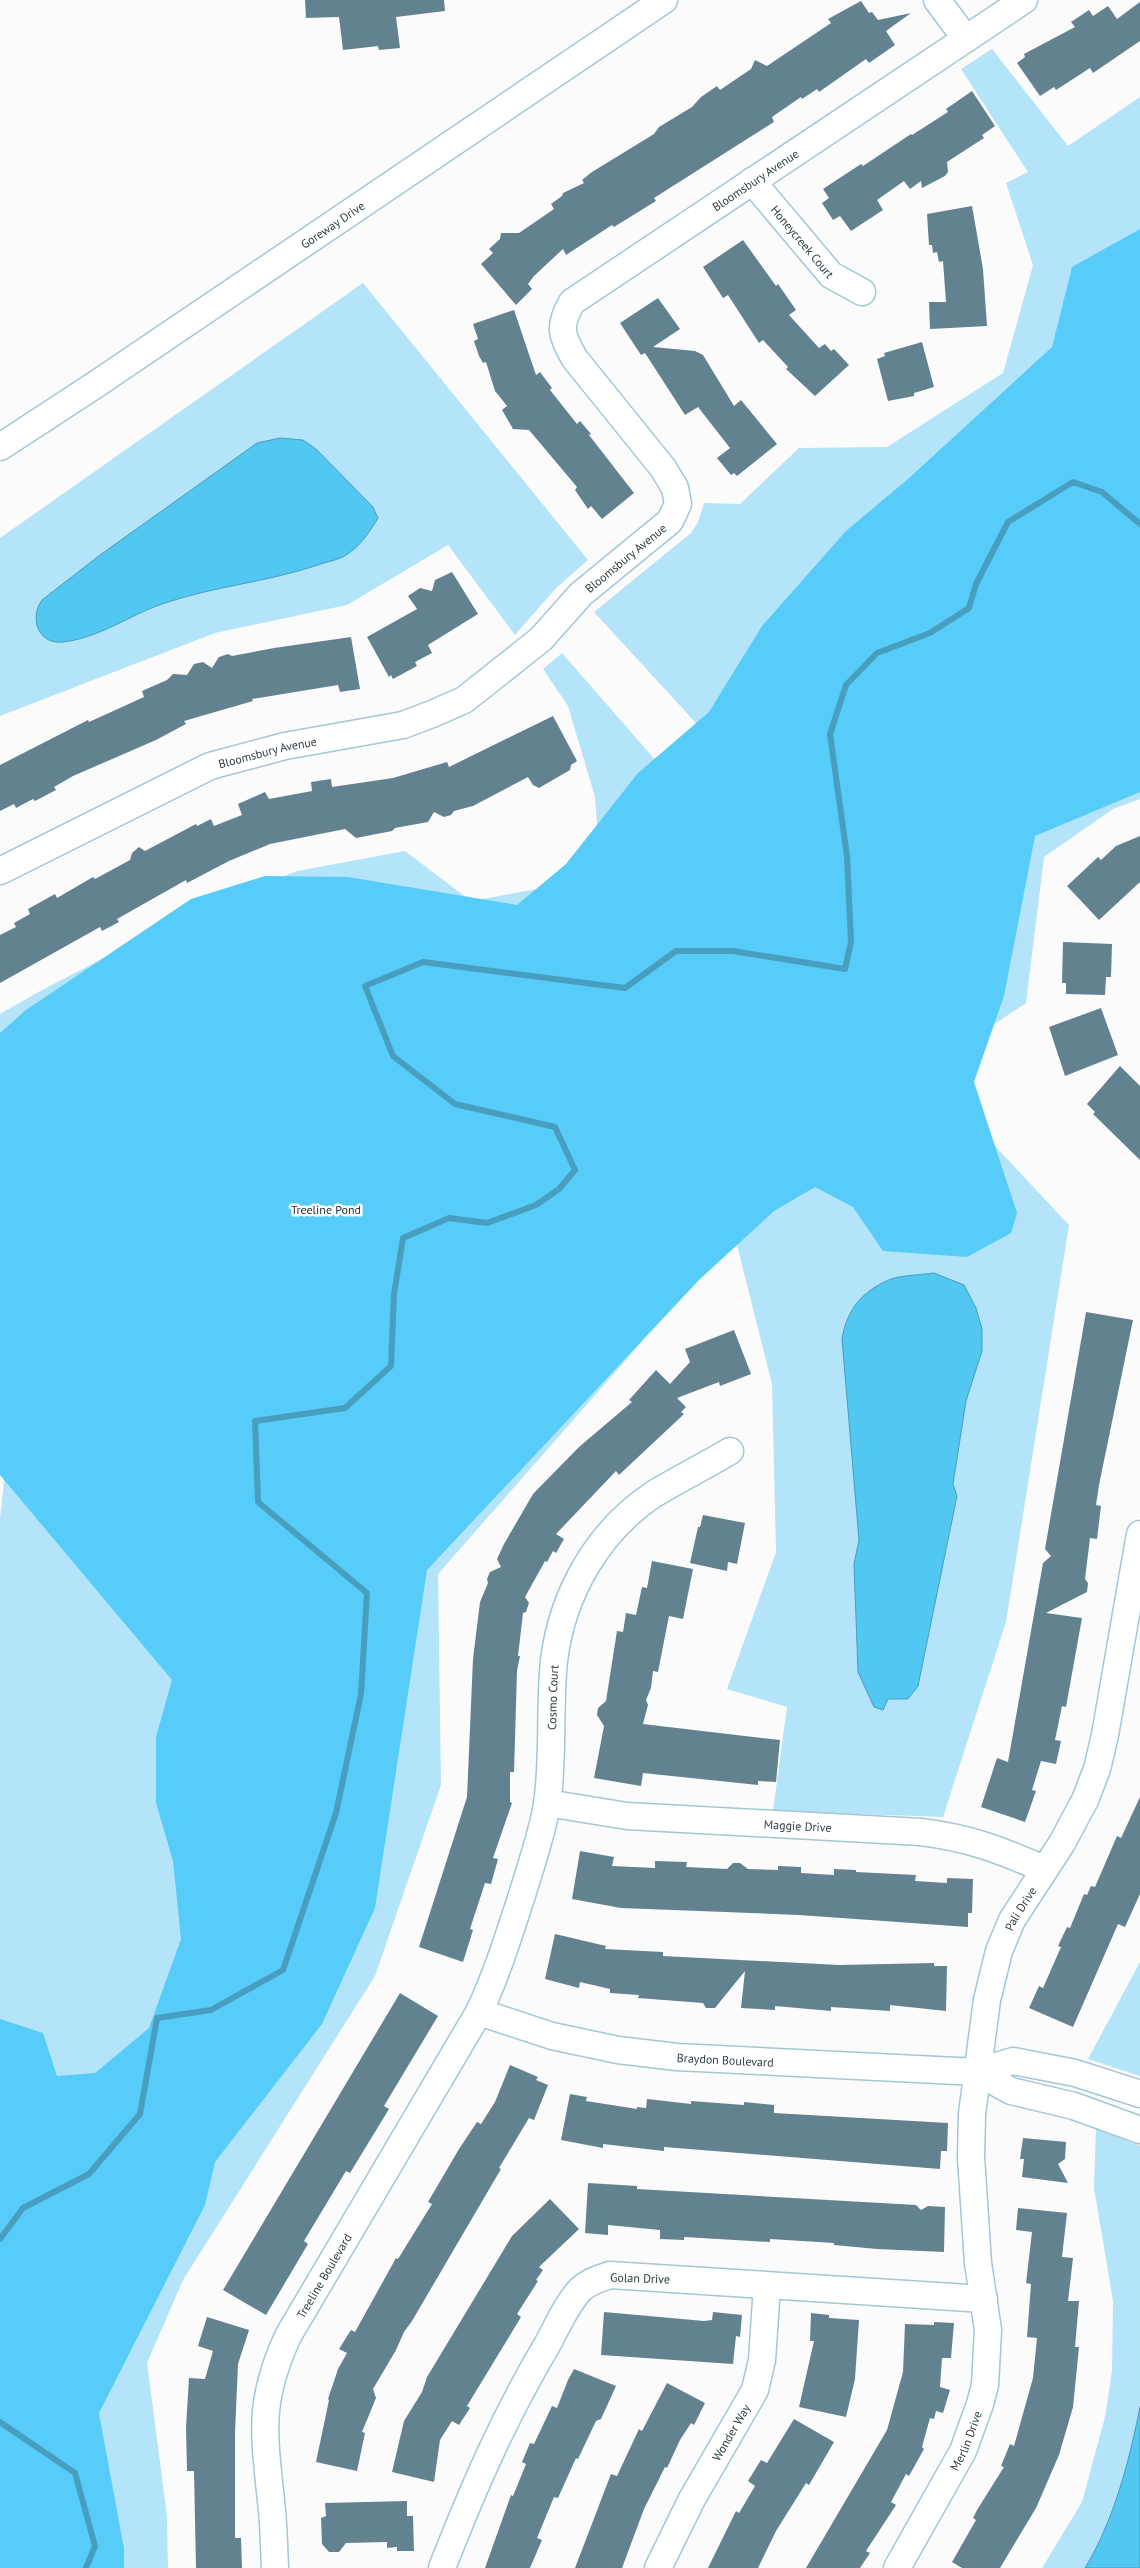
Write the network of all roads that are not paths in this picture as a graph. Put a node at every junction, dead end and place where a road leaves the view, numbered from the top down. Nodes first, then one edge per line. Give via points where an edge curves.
1 (664, 0) edge
2 (937, 0) edge
3 (1024, 0) edge
4 (966, 39) junction
5 (752, 182) junction
6 (862, 292) dead end
7 (0, 447) edge
8 (0, 871) edge
9 (730, 1451) dead end
10 (1140, 1534) edge
11 (547, 1803) junction
12 (1044, 1869) junction
13 (479, 2012) junction
14 (977, 2072) junction
15 (1140, 2094) edge
16 (1140, 2130) edge
17 (767, 2286) junction
18 (984, 2299) junction
19 (275, 2568) edge
20 (442, 2568) edge
21 (658, 2568) edge
22 (897, 2568) edge

1 - 7 street, Goreway Drive
2 - 4 street
3 - 4 street, Bloomsbury Avenue
4 - 5 street, Bloomsbury Avenue
5 - 6 street, Honeycreek Court via 831,275
5 - 8 street, Bloomsbury Avenue via 572,302 562,318 563,339 575,358 664,468 675,488 678,504 670,521 581,594 541,639 464,700 403,725 285,746 210,766
9 - 11 street, Cosmo Court via 653,1495 627,1516 597,1548 578,1578 554,1660
10 - 12 street, Pali Drive via 1105,1735 1096,1769 1085,1800
11 - 12 street, Maggie Drive via 627,1816 956,1836
11 - 13 street, Cosmo Court via 540,1839 495,1979
12 - 14 street, Pali Drive via 1012,1920 999,1951 987,2000
13 - 14 street, Braydon Boulevard via 552,2036 652,2054
13 - 19 street, Treeline Boulevard via 297,2320 276,2362 267,2396 264,2437
14 - 15 street, Braydon Boulevard via 1013,2061 1075,2073
14 - 16 street, Braydon Boulevard via 1011,2091 1074,2106
14 - 18 street, Pali Drive via 972,2114 971,2184
17 - 18 street, Golan Drive
17 - 20 street, Golan Drive via 610,2275 593,2280 580,2290 504,2422 476,2481
17 - 21 street, Wonder Way via 762,2360 755,2390 692,2498
18 - 22 street, Merlin Drive via 988,2330 987,2362 976,2420 964,2452

